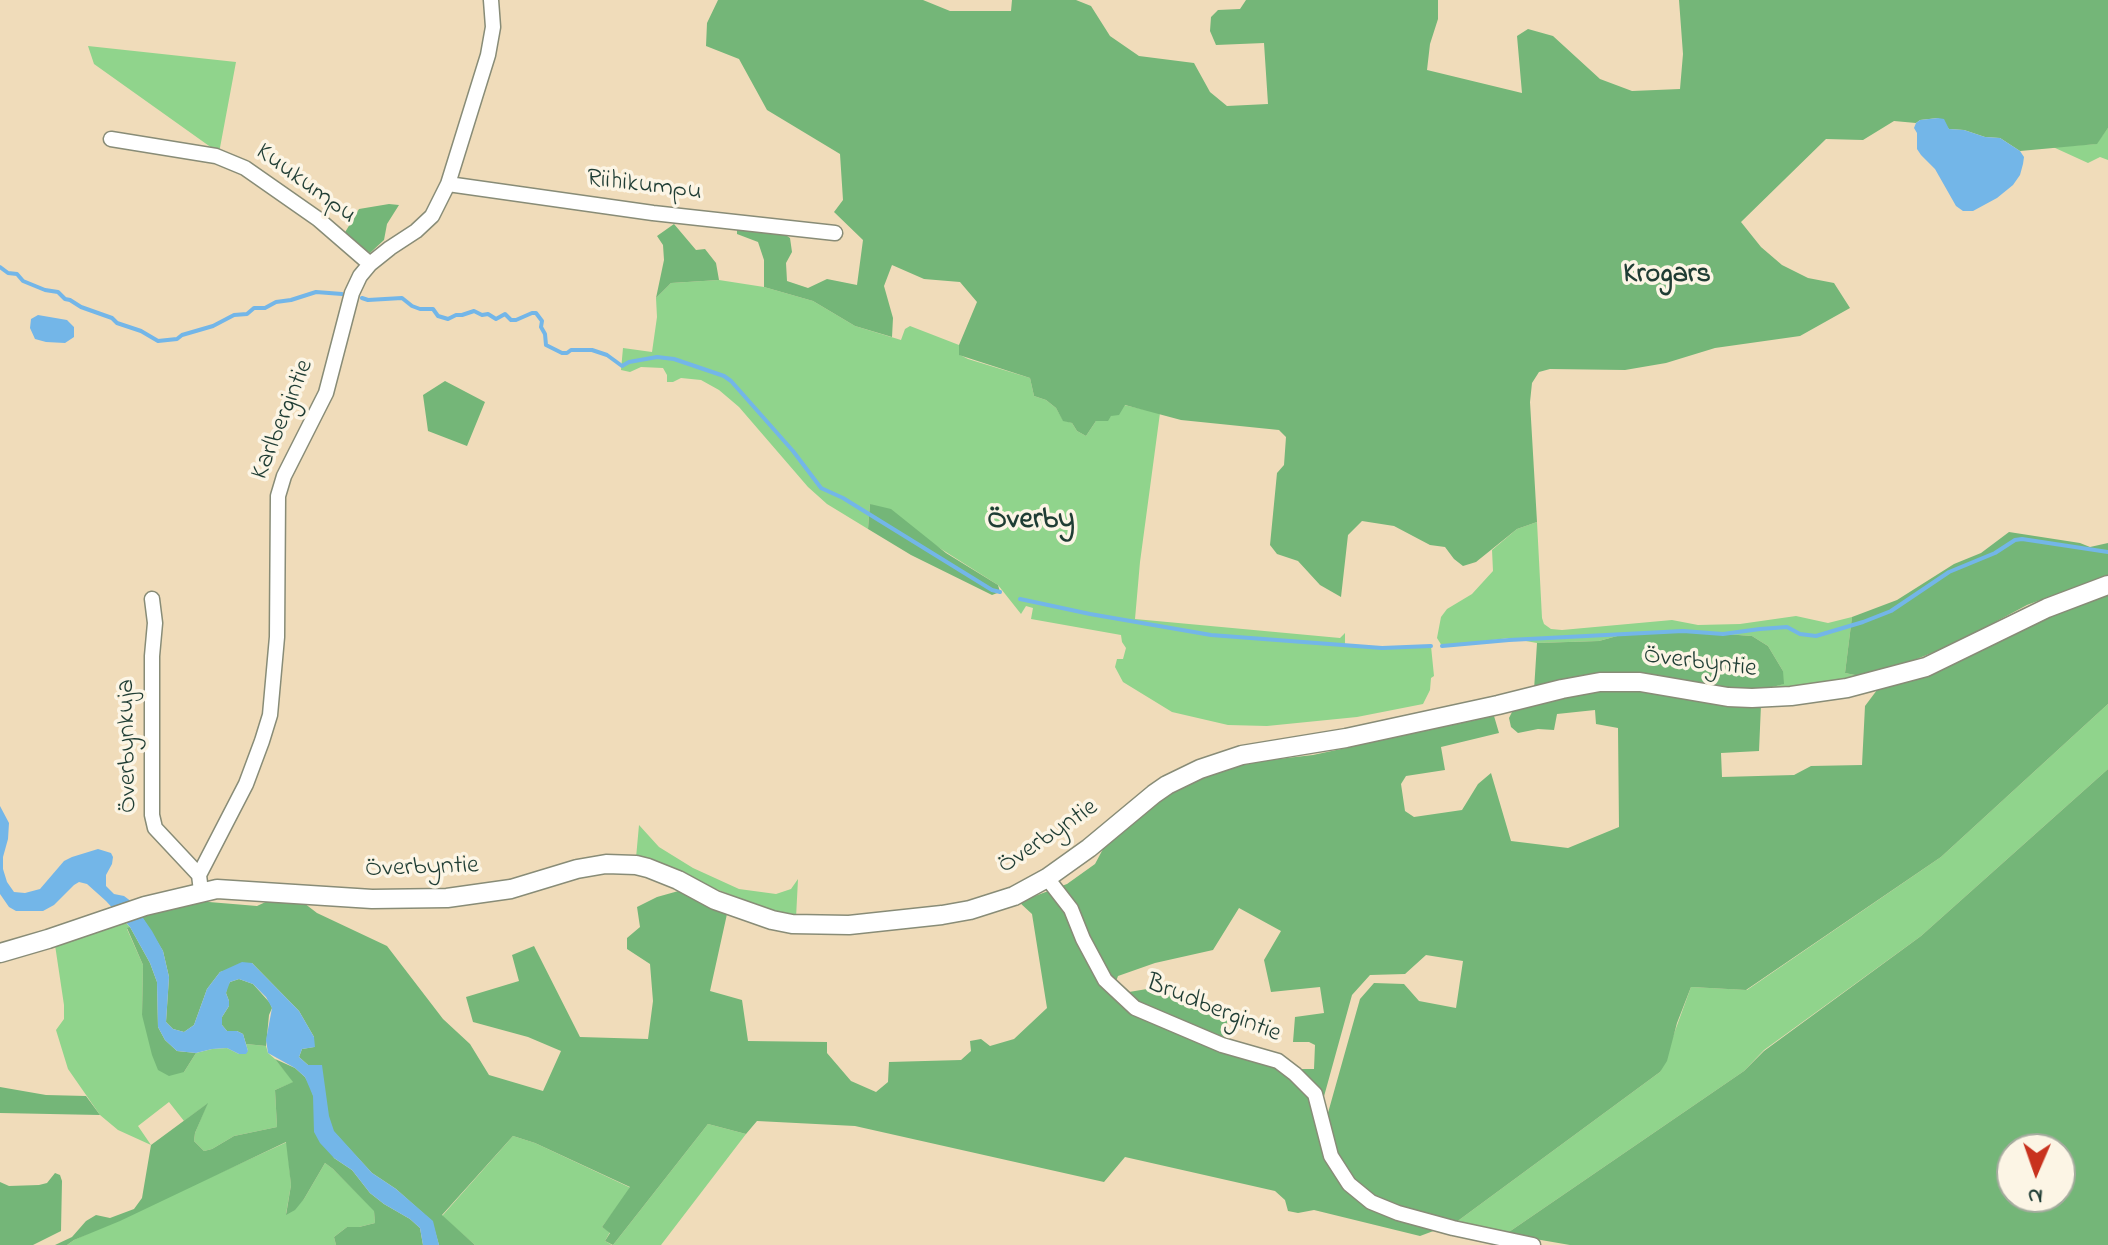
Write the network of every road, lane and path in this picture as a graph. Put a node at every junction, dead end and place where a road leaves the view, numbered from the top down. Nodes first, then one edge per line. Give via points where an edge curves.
1 (491, 0) edge
2 (111, 139) dead end
3 (448, 184) junction
4 (835, 233) dead end
5 (370, 264) junction
6 (2108, 585) edge
7 (152, 599) dead end
8 (1047, 878) junction
9 (200, 883) junction
10 (0, 953) edge
11 (1533, 1245) edge

1 - 3 street, Karlbergintie via 488,55
2 - 5 street, Kuukumpu via 216,156 245,168 318,219
3 - 4 street, Riihikumpu
3 - 5 street, Karlbergintie via 432,216
5 - 9 street, Karlbergintie via 352,293 326,393 278,496 277,637 270,715 246,784
6 - 8 street, Överbyntie via 2047,608 1926,667 1847,688 1752,698 1640,682 1600,682 1346,738 1242,755 1167,785
7 - 9 street, Överbynkuja via 152,815 155,828
8 - 9 street, Överbyntie via 970,910 814,926 772,920 648,868 621,864 447,898 372,899 217,889
8 - 11 street, Brudbergintie via 1071,909 1105,980 1135,1008 1222,1045 1278,1061 1295,1074 1315,1094 1331,1156 1349,1184 1371,1202 1453,1228
9 - 10 street, Överbyntie

